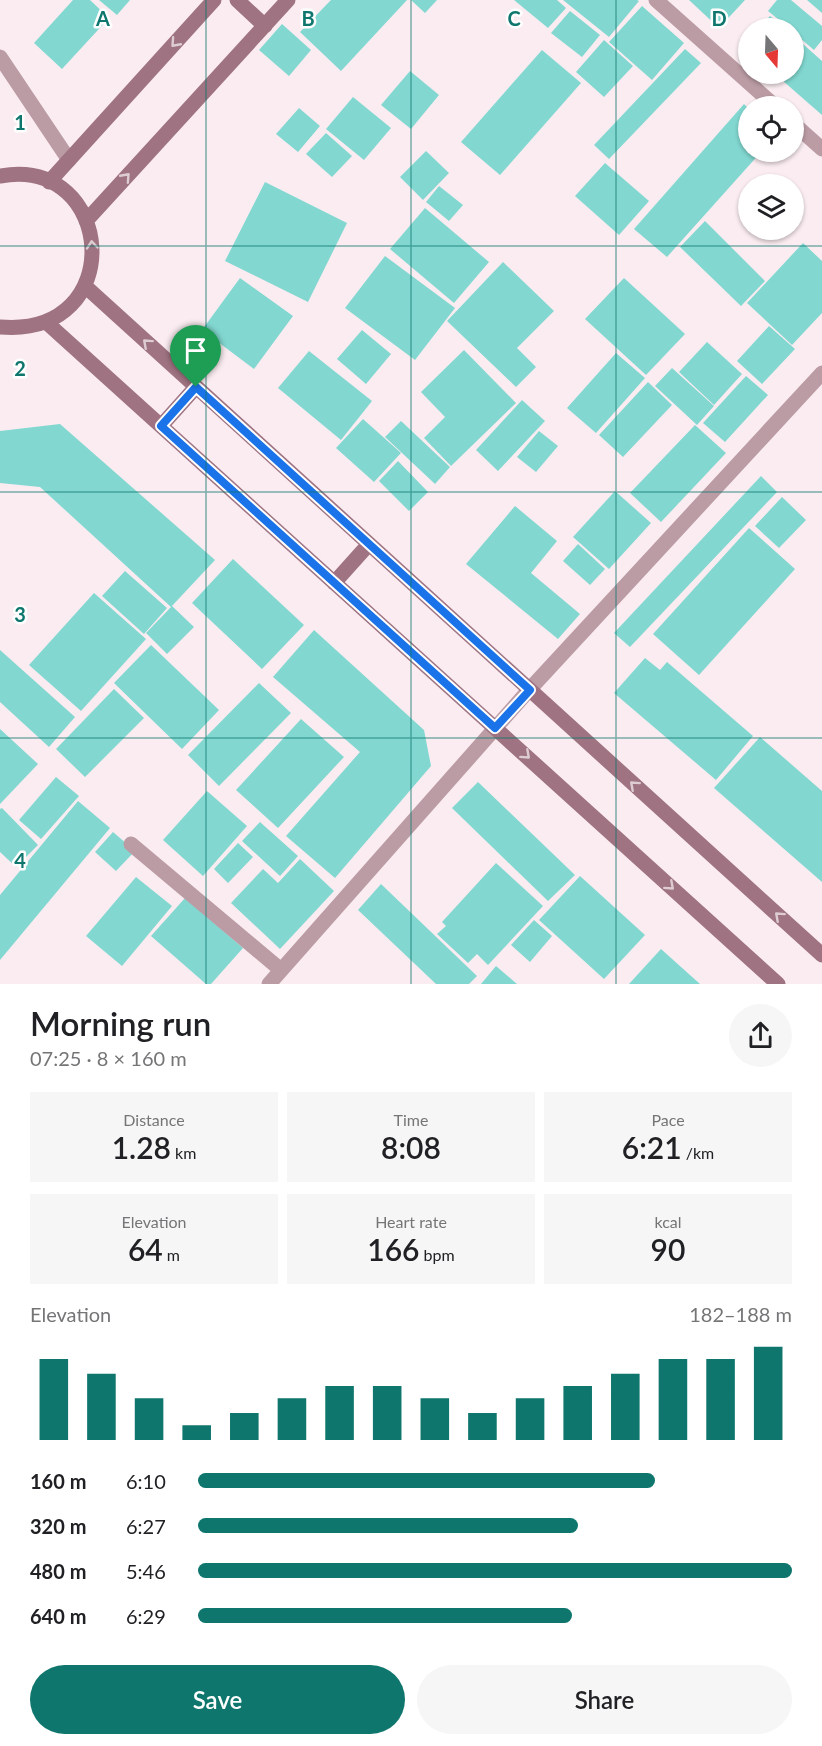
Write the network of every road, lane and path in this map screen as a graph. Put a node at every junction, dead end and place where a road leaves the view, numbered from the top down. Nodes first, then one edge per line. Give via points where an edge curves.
1 (214, 0) edge
2 (237, 0) edge
3 (288, 0) edge
4 (656, 0) edge
5 (265, 26) junction
6 (0, 57) edge
7 (763, 96) edge
8 (804, 133) edge
9 (822, 149) edge
10 (69, 160) junction
11 (0, 176) edge
12 (49, 182) junction
13 (86, 221) junction
14 (85, 286) junction
15 (46, 322) junction
16 (0, 327) edge
17 (822, 373) edge
18 (196, 387) junction
19 (161, 426) junction
20 (369, 544) junction
21 (334, 583) junction
22 (530, 690) junction
23 (495, 728) junction
24 (131, 844) dead end
25 (822, 955) edge
26 (281, 970) junction
27 (269, 984) edge
28 (778, 984) edge

1 -> 10 street
2 - 5 street
3 - 5 street
4 - 7 street
13 -> 5 street
6 - 10 street
8 - 9 street
10 - 12 street
11 - 12 street via 22,175
12 - 13 street via 74,201
14 -> 13 street via 93,258
14 - 15 street via 68,308
18 -> 14 street
15 - 16 street
15 - 19 street
17 - 22 street
18 - 19 street
18 - 20 street
19 - 21 street
20 - 21 street
20 - 22 street
21 - 23 street
22 - 23 street
25 -> 22 street
23 - 26 street
23 -> 28 street
24 - 26 street
26 - 27 street

